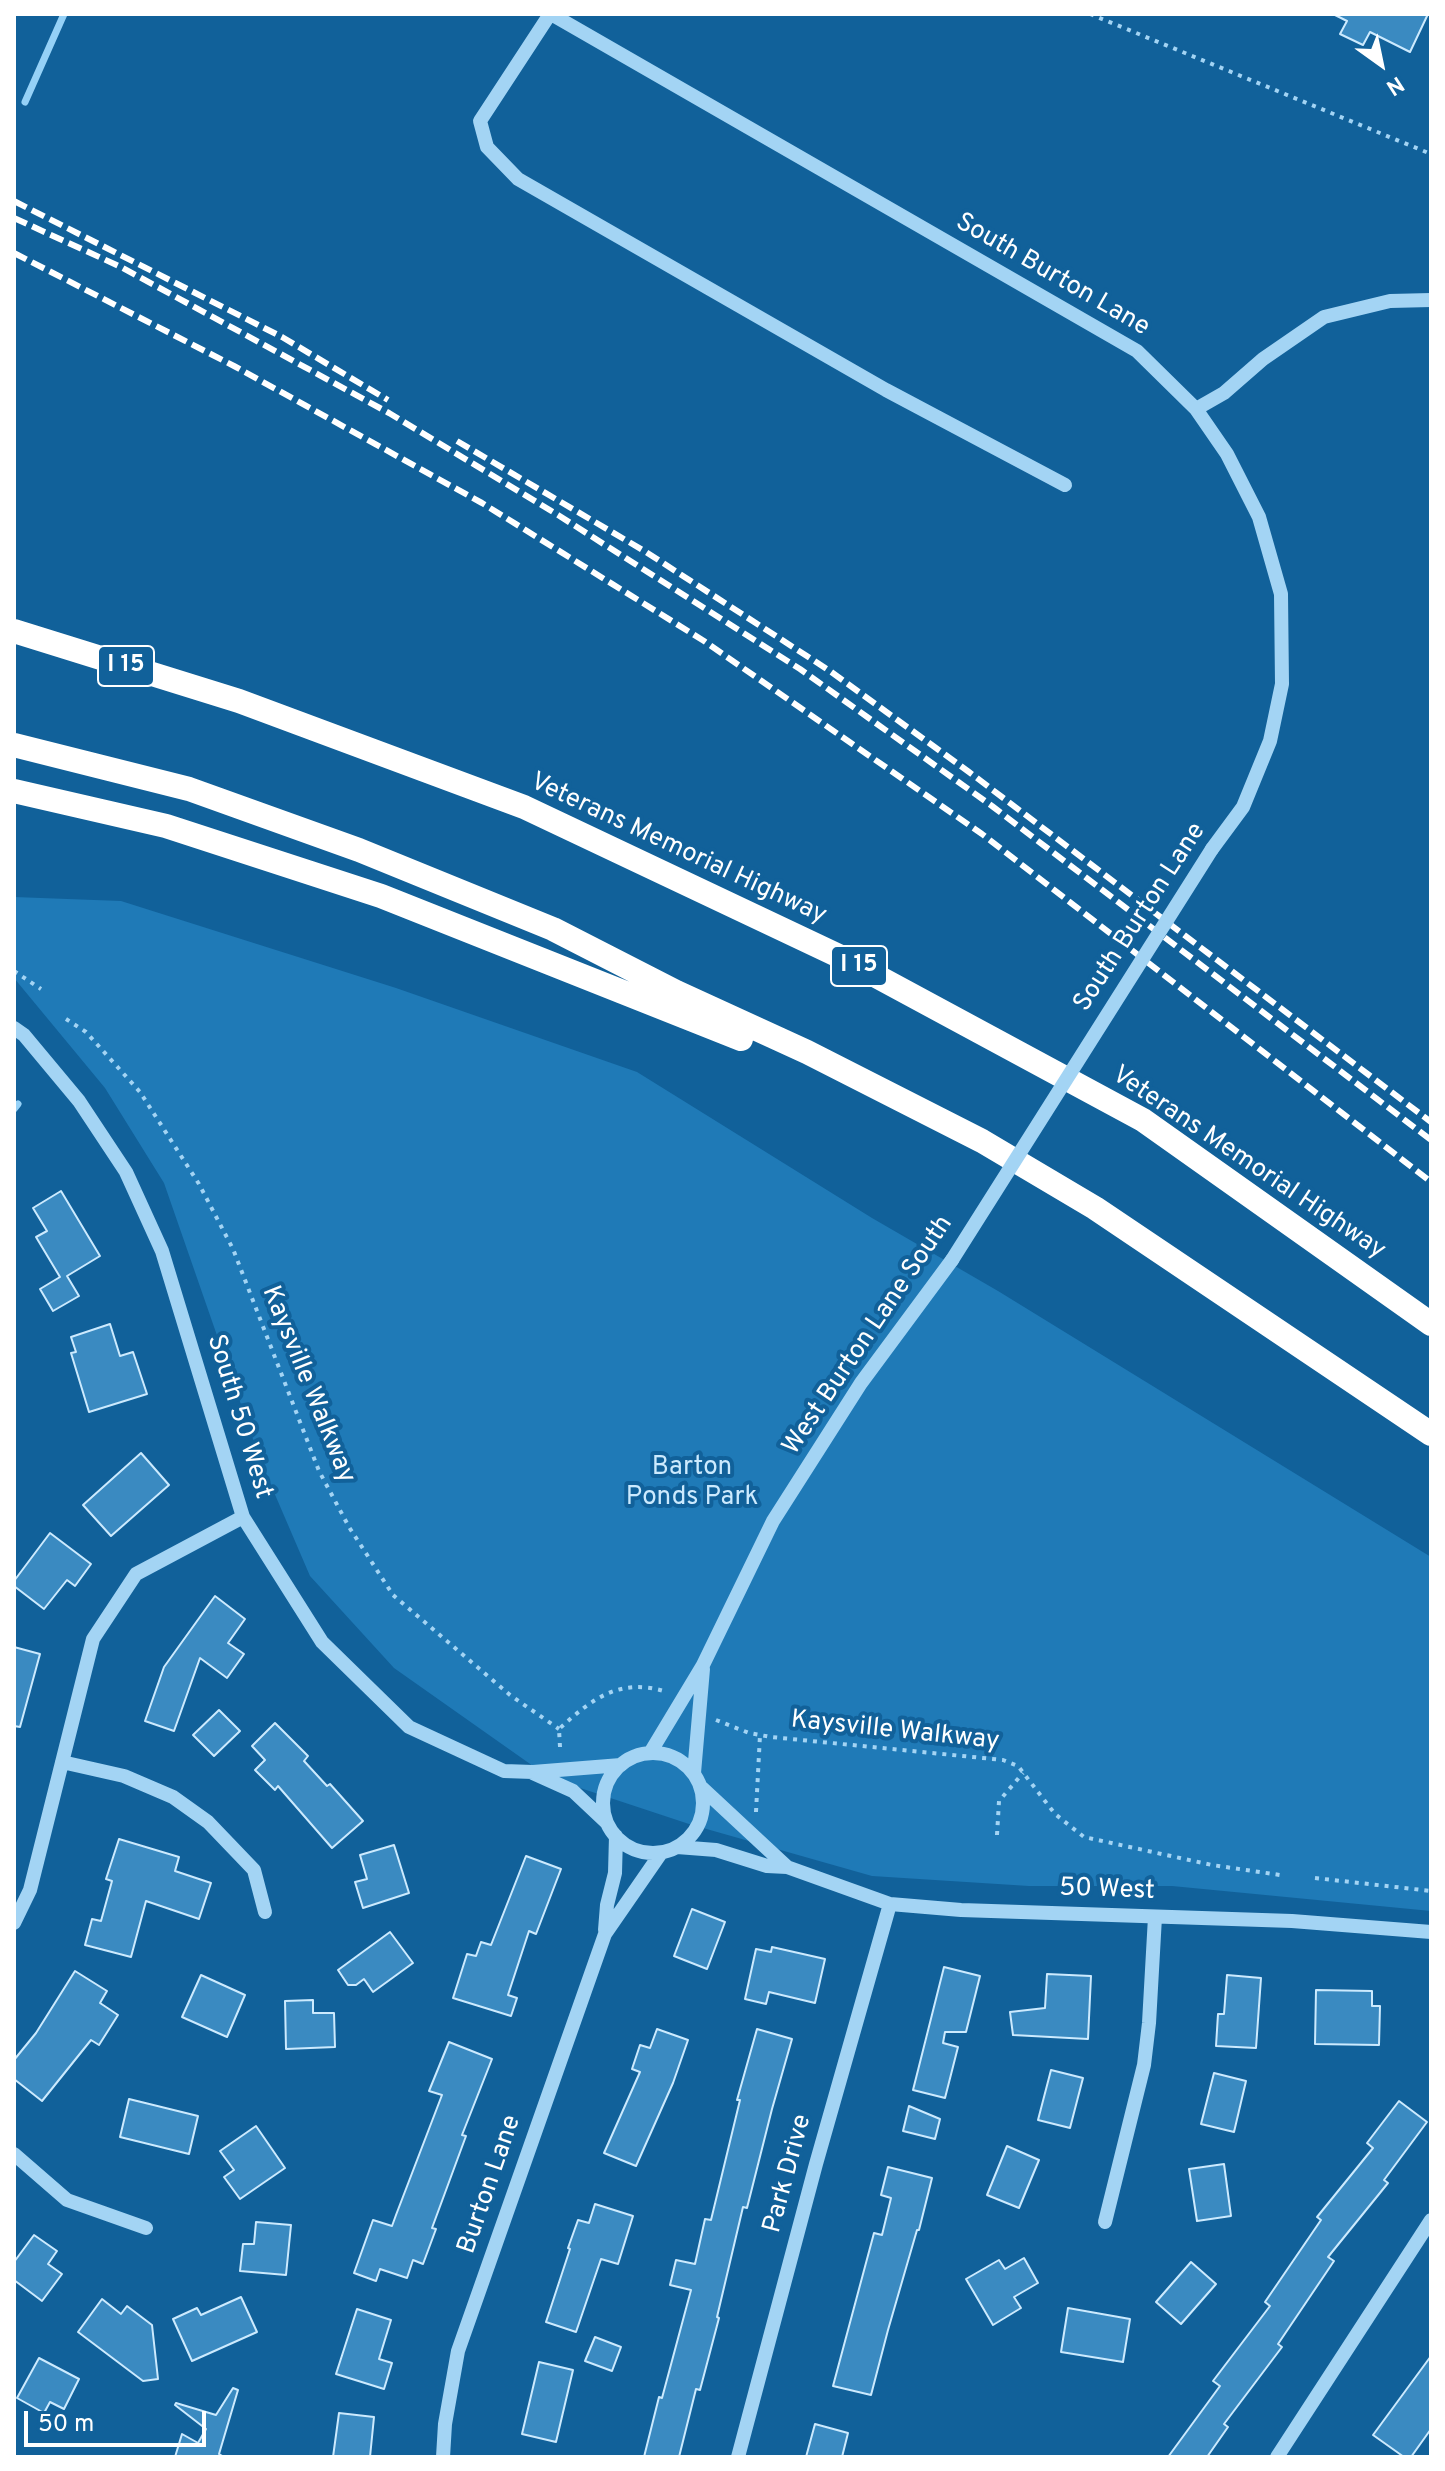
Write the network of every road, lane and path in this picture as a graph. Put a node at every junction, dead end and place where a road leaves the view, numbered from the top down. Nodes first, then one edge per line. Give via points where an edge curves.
1 (551, 14) edge
2 (1090, 14) edge
3 (1431, 154) edge
4 (1431, 300) edge
5 (1196, 409) junction
6 (1065, 485) dead end
7 (14, 615) edge
8 (14, 631) edge
9 (239, 701) junction
10 (14, 745) edge
11 (14, 791) edge
12 (14, 971) edge
13 (41, 989) dead end
14 (66, 1019) dead end
15 (14, 1028) edge
16 (928, 1114) junction
17 (1038, 1123) joint
18 (1431, 1324) edge
19 (1431, 1434) edge
20 (243, 1517) junction
21 (703, 1665) junction
22 (667, 1692) dead end
23 (714, 1720) dead end
24 (559, 1729) junction
25 (760, 1735) junction
26 (560, 1747) dead end
27 (650, 1753) junction
28 (62, 1762) junction
29 (621, 1765) junction
30 (533, 1772) junction
31 (694, 1773) junction
32 (1023, 1773) junction
33 (702, 1788) junction
34 (756, 1822) dead end
35 (607, 1823) junction
36 (997, 1835) dead end
37 (616, 1836) junction
38 (677, 1847) junction
39 (661, 1853) junction
40 (787, 1867) junction
41 (1280, 1875) dead end
42 (1315, 1878) dead end
43 (1431, 1891) edge
44 (890, 1904) junction
45 (265, 1912) dead end
46 (1155, 1917) junction
47 (14, 1923) edge
48 (1431, 1932) edge
49 (605, 1934) junction
50 (14, 2154) edge
51 (1431, 2220) edge
52 (1105, 2222) dead end
53 (146, 2228) dead end
54 (443, 2457) edge
55 (738, 2457) edge
56 (1277, 2457) edge

1 - 5 street, South Burton Lane via 1137,351
1 - 6 street via 480,121 487,147 518,179 886,390
2 - 3 path
4 - 5 street via 1390,301 1324,317
5 - 17 street, South Burton Lane, bridge via 1227,454 1259,517 1281,594 1282,684 1270,741 1243,807
7 - 9 highway
8 - 9 highway, Veterans Memorial Highway / I 15
9 - 18 highway, Veterans Memorial Highway / I 15 via 524,807 841,957 1143,1120
10 - 16 highway via 189,789 359,850 553,929
11 - 16 highway via 166,826 381,896
12 - 13 path
14 - 24 path, Kaysville Walkway via 86,1032 140,1092 199,1184 233,1249 319,1471 393,1595 510,1695
15 - 20 street, South 50 West via 79,1101 126,1172 162,1251
16 - 19 highway via 1095,1208
17 - 21 street, West Burton Lane South, bridge via 952,1260 861,1383 773,1521
20 - 28 street via 136,1574 93,1639
20 - 30 street, South 50 West via 322,1642 409,1727 504,1771
21 - 27 street, West Burton Lane South
21 - 31 street, West Burton Lane South
22 - 24 path via 626,1686 588,1703
23 - 25 path, Kaysville Walkway
24 - 26 path
25 - 32 path, Kaysville Walkway via 1003,1760
25 - 34 path
27 - 29 street
27 - 31 street via 682,1761
28 - 45 street via 124,1776 173,1797 208,1822 254,1870
28 - 47 street via 30,1890
29 - 30 street, South 50 West
29 - 35 street via 604,1791
30 - 35 street, South 50 West via 573,1791
31 - 33 street
32 - 36 path via 999,1801
32 - 41 path, Kaysville Walkway via 1055,1814 1084,1837
33 - 38 street via 700,1822
33 - 40 street, 50 West
35 - 37 street
37 - 39 street via 628,1846
37 - 49 street, Burton Lane
38 - 39 street
38 - 40 street, 50 West via 716,1850
39 - 49 street, Burton Lane
40 - 44 street, 50 West
42 - 43 path
44 - 46 street, 50 West
44 - 55 street, Park Drive
46 - 48 street, 50 West
46 - 52 street via 1144,2065
49 - 54 street, Burton Lane via 458,2351
50 - 53 street via 67,2200
51 - 56 street

